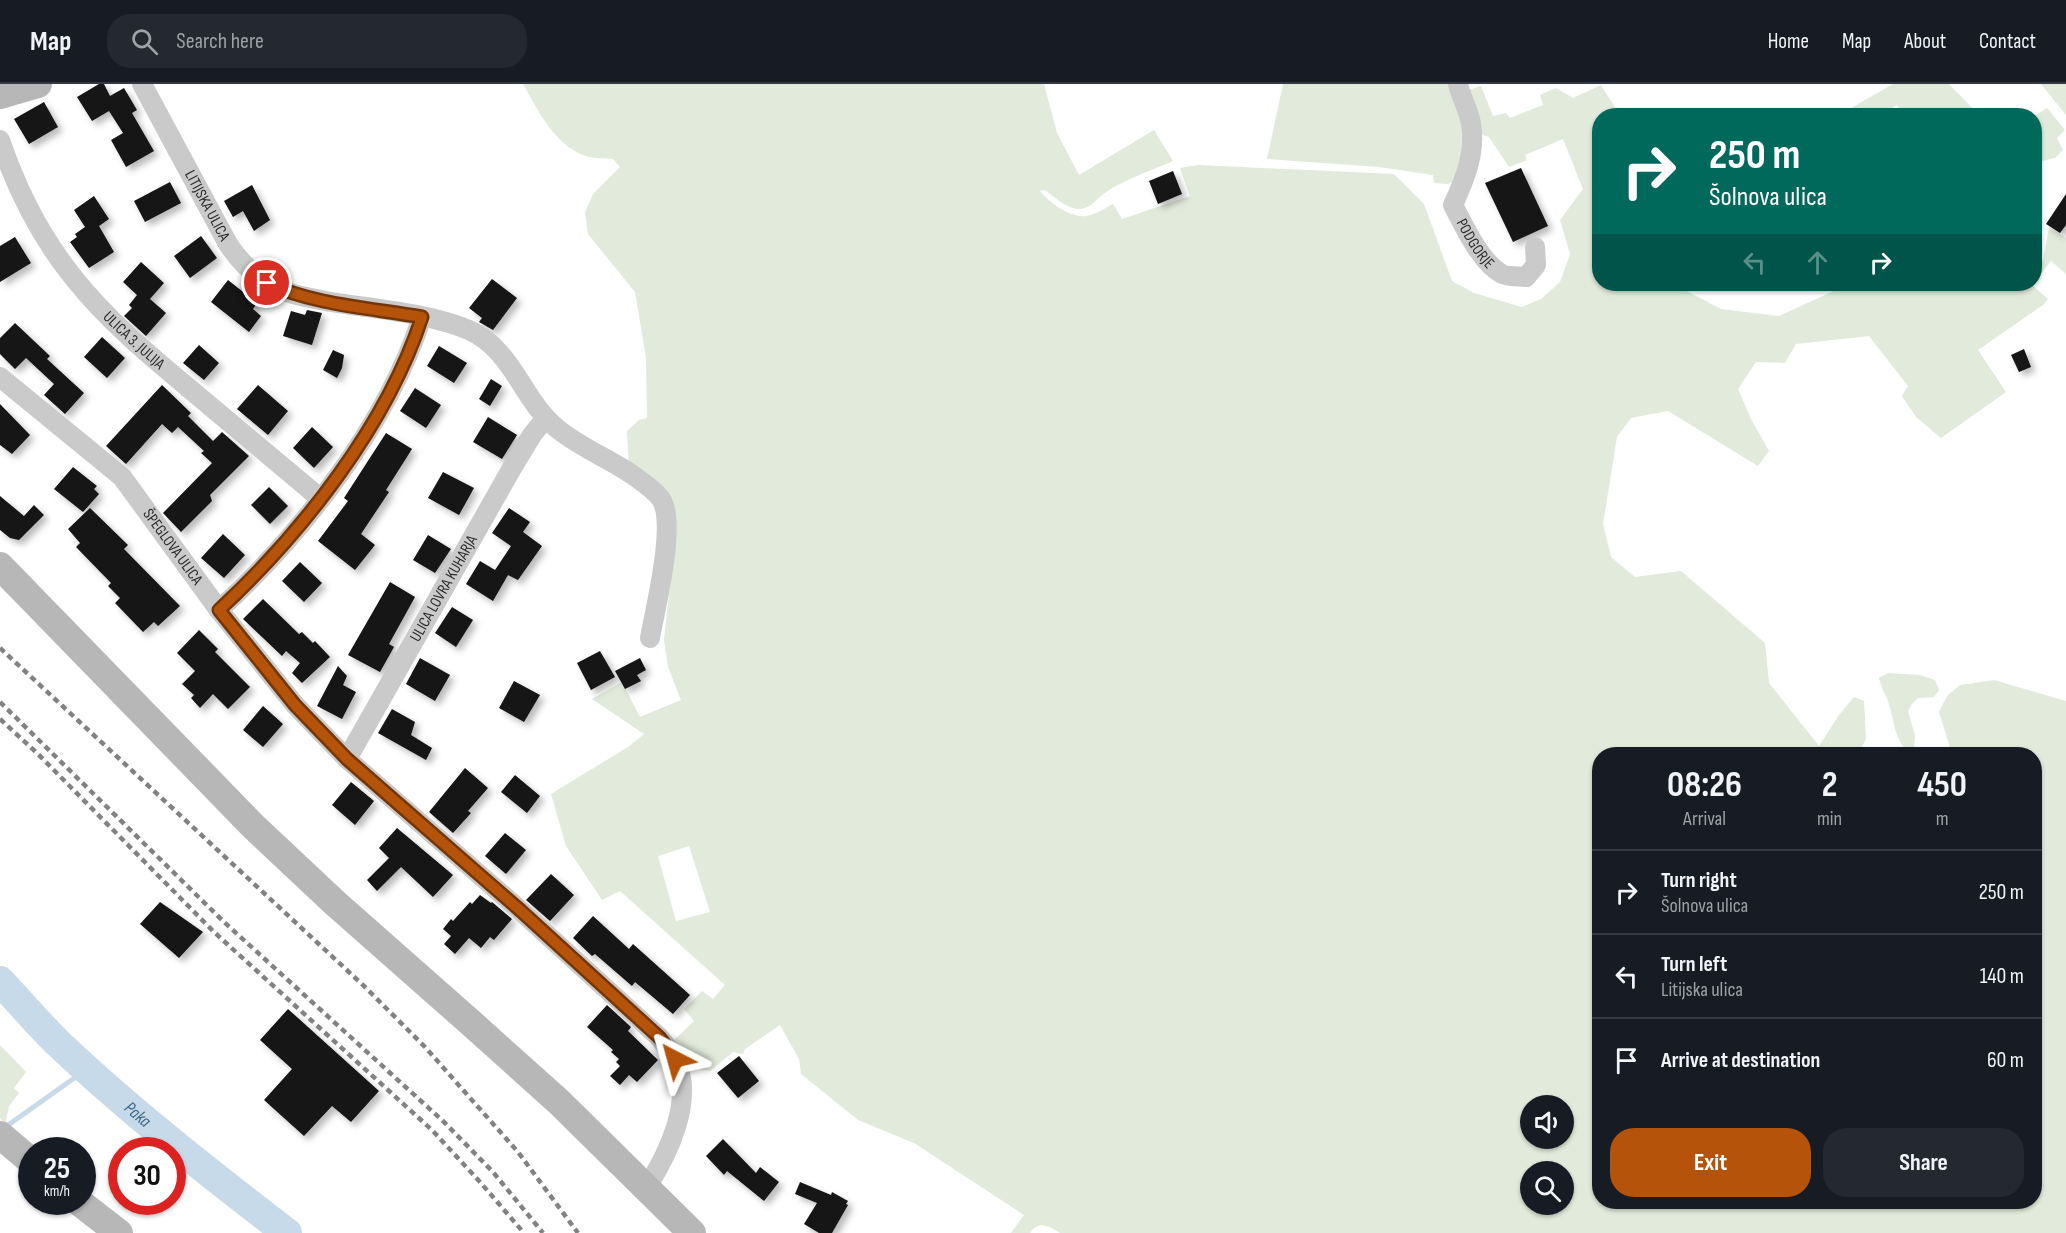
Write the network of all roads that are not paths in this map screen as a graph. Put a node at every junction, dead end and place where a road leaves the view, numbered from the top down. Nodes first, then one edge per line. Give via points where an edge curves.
1 (38, 84) edge
2 (142, 84) edge
3 (1458, 84) edge
4 (0, 95) edge
5 (0, 141) edge
6 (1535, 247) dead end
7 (422, 317) junction
8 (0, 377) edge
9 (545, 419) junction
10 (321, 499) junction
11 (0, 566) edge
12 (219, 610) junction
13 (650, 638) dead end
14 (347, 759) junction
15 (0, 1135) edge
16 (18, 1150) edge
17 (647, 1187) junction
18 (96, 1215) edge
19 (686, 1230) edge
20 (119, 1233) edge

1 - 4 main road
2 - 7 street, LITIJSKA ULICA via 240,262 282,290
3 - 6 street, PODGORJE via 1471,122 1473,145 1453,205 1482,256 1503,274 1526,277 1536,265
5 - 10 street, ULICA 3. JULIJA via 19,191 37,224 90,298 125,335
7 - 9 street, LITIJSKA ULICA via 471,331 493,346 514,370
7 - 10 street via 413,344 376,416
8 - 12 street, ŠPEGLOVA ULICA via 122,477
9 - 13 street via 638,478 662,500 667,522 666,547
9 - 14 street, ULICA LOVRA KUHARJA via 512,468
10 - 12 street via 272,557
11 - 17 main road via 253,826 559,1102
12 - 14 street, ŠPEGLOVA ULICA via 295,705
14 - 17 street, ŠPEGLOVA ULICA via 660,1038 675,1059 682,1096 671,1143
15 - 16 main road
17 - 19 main road
18 - 20 main road

